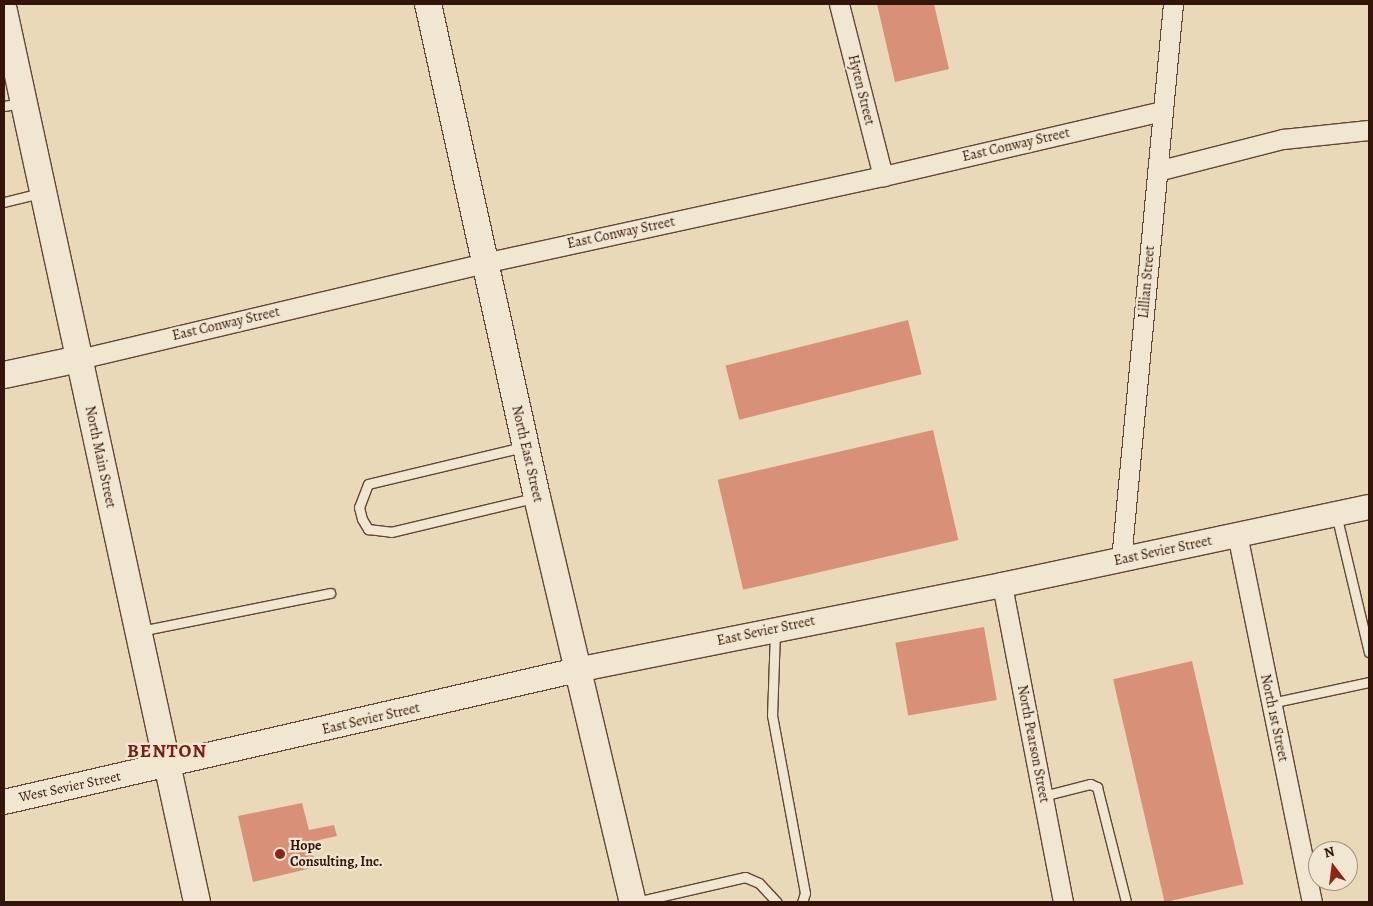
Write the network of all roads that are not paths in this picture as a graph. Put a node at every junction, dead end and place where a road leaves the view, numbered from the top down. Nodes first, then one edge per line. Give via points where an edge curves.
1 (428, 4) edge
2 (839, 4) edge
3 (1172, 4) edge
4 (4, 11) edge
5 (14, 104) edge
6 (1163, 111) junction
7 (1369, 130) edge
8 (1158, 171) junction
9 (883, 176) junction
10 (43, 192) junction
11 (4, 202) edge
12 (484, 262) junction
13 (80, 359) junction
14 (4, 375) edge
15 (526, 446) junction
16 (537, 497) junction
17 (1369, 507) edge
18 (1336, 514) junction
19 (1237, 534) junction
20 (1121, 560) junction
21 (1002, 585) junction
22 (330, 593) dead end
23 (775, 629) junction
24 (137, 632) junction
25 (1369, 652) edge
26 (577, 670) junction
27 (1369, 682) edge
28 (1272, 703) junction
29 (166, 766) junction
30 (1043, 796) junction
31 (4, 802) edge
32 (197, 902) edge
33 (634, 902) edge
34 (777, 902) edge
35 (802, 902) edge
36 (1063, 902) edge
37 (1126, 902) edge
38 (1312, 902) edge

1 - 12 main road, North East Street
2 - 9 street, Hyten Street
3 - 6 street, Lillian Street
4 - 5 main road, North Main Street
5 - 10 main road, North Main Street
6 - 8 street, Lillian Street
6 - 9 street, East Conway Street
7 - 8 street via 1283,139
8 - 20 street, Lillian Street
9 - 12 street, East Conway Street
10 - 11 lane
10 - 13 main road, North Main Street
12 - 13 street, East Conway Street
12 - 15 main road, North East Street
13 - 14 main road
13 - 24 main road, North Main Street
15 - 16 main road, North East Street
15 - 16 lane via 368,484 359,507 368,529 391,532
16 - 26 main road, North East Street
17 - 18 street, East Sevier Street
18 - 19 street, East Sevier Street
18 - 25 lane
19 - 20 street, East Sevier Street
19 - 28 street, North 1st Street
20 - 21 street, East Sevier Street
21 - 23 street, East Sevier Street
21 - 30 street, North Pearson Street
22 - 24 lane
23 - 26 street, East Sevier Street
23 - 35 lane via 772,715 806,893
24 - 29 main road, North Main Street
26 - 29 street, East Sevier Street
26 - 33 main road, North East Street
27 - 28 lane
28 - 38 street, North 1st Street
29 - 31 street, West Sevier Street
29 - 32 main road, North Main Street
30 - 36 street, North Pearson Street
30 - 37 lane via 1090,784 1097,787
33 - 34 lane via 745,877 760,883

